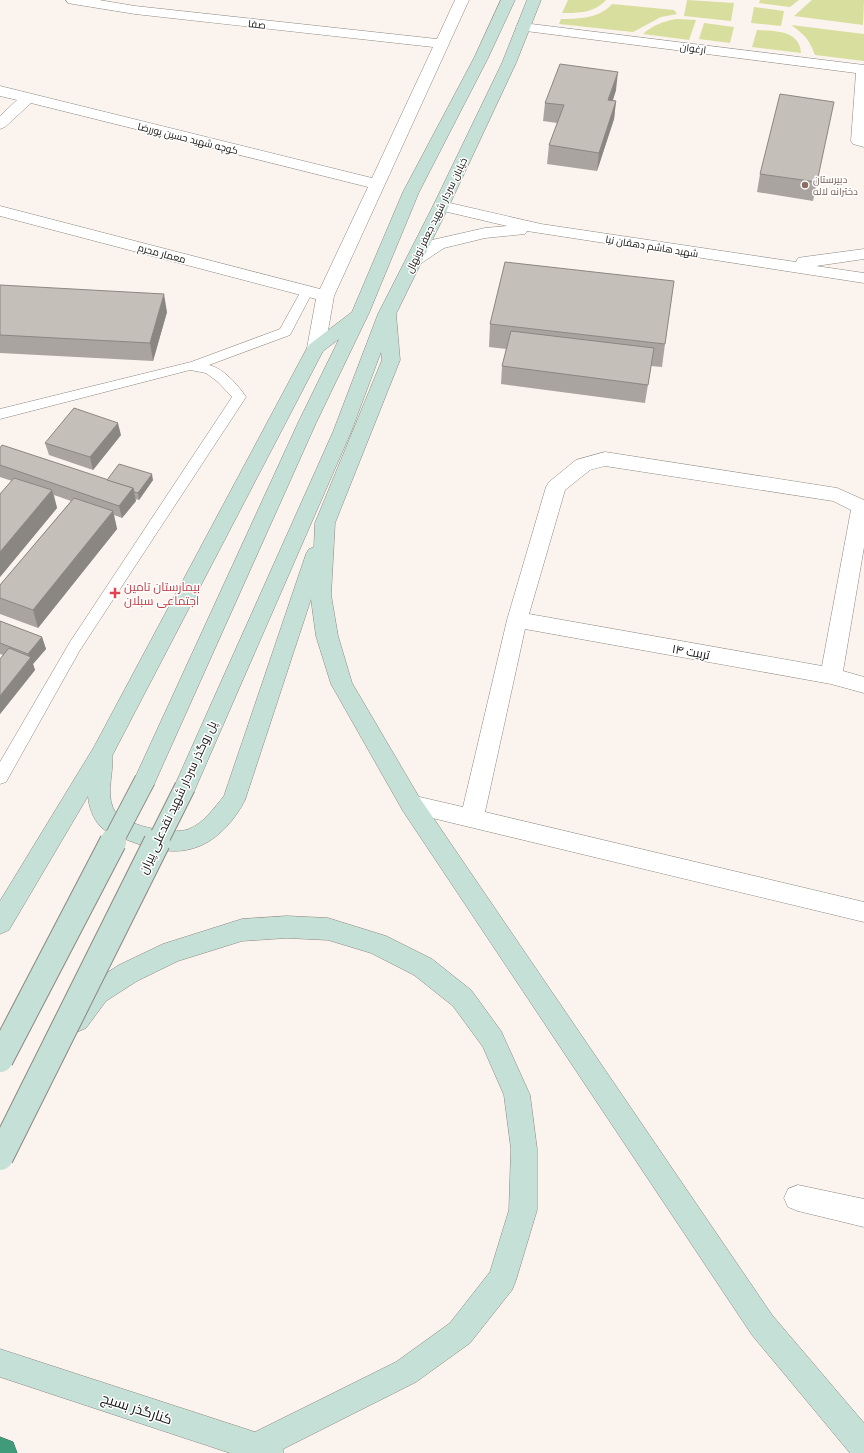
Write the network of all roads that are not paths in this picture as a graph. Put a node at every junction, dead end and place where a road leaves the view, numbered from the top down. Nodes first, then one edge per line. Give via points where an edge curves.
1 (73, 0) edge
2 (148, 0) edge
3 (462, 0) edge
4 (508, 0) edge
5 (534, 0) edge
6 (136, 10) junction
7 (523, 27) junction
8 (441, 44) junction
9 (864, 70) edge
10 (0, 91) edge
11 (27, 98) junction
12 (0, 124) edge
13 (864, 142) edge
14 (376, 184) junction
15 (441, 206) junction
16 (0, 210) edge
17 (541, 229) junction
18 (864, 254) edge
19 (414, 260) junction
20 (776, 266) junction
21 (864, 278) edge
22 (307, 291) junction
23 (325, 296) junction
24 (360, 313) junction
25 (387, 314) junction
26 (316, 348) junction
27 (190, 366) junction
28 (0, 414) edge
29 (342, 432) joint
30 (324, 530) junction
31 (517, 620) junction
32 (831, 676) junction
33 (864, 685) edge
34 (102, 753) junction
35 (6, 755) edge
36 (0, 777) edge
37 (411, 804) junction
38 (472, 819) junction
39 (864, 912) edge
40 (0, 923) edge
41 (53, 1051) junction
42 (0, 1059) edge
43 (0, 1157) edge
44 (798, 1198) dead end
45 (864, 1213) edge
46 (0, 1362) edge
47 (864, 1446) edge
48 (265, 1450) edge

1 - 6 street, صفا
2 - 6 street
3 - 8 street
4 - 24 main road via 481,58 411,192
5 - 7 main road, خیابان سردار شهید جعفر نونهال
6 - 8 street, صفا
7 - 9 street, ارغوان
7 - 15 main road, خیابان سردار شهید جعفر نونهال via 509,63
8 - 14 street
9 - 13 street via 859,141
10 - 11 street, کوچه شهید حسین پوررضا
11 - 12 street
11 - 14 street, کوچه شهید حسین پوررضا
14 - 23 street
15 - 17 street, شهید هاشم دهقان نیا
15 - 19 main road, خیابان سردار شهید جعفر نونهال
16 - 22 street, معمار محرم
17 - 19 street via 485,233 438,244
17 - 20 street, شهید هاشم دهقان نیا
18 - 20 street
19 - 25 main road, خیابان سردار شهید جعفر نونهال
20 - 21 street, شهید هاشم دهقان نیا
22 - 23 street, معمار محرم
22 - 27 lane via 285,332
23 - 26 street
24 - 26 main road
24 - 42 main road, bridge via 307,423 146,780
25 - 29 main road, خیابان سردار شهید جعفر نونهال
25 - 30 main road via 391,360
26 - 34 main road
27 - 28 lane
27 - 35 lane via 210,369 239,397
29 - 41 main road, پل روگذر سردار شهید نقدعلی پیران, bridge via 184,787
30 - 34 main road via 234,800 222,816 206,832 173,843 155,840 119,827 106,817 99,802
30 - 37 main road via 321,595 327,636 342,684
31 - 32 street, تربیت ۱۴
31 - 32 street via 556,487 583,465 605,460 837,495 861,507
31 - 38 street
32 - 33 street, تربیت ۱۴
34 - 40 main road
35 - 36 lane
37 - 38 street
37 - 47 main road via 762,1325
38 - 39 street
41 - 43 main road, پل روگذر سردار شهید نقدعلی پیران, bridge
41 - 48 main road via 97,993 128,973 172,952 242,930 287,927 328,929 377,944 423,967 462,998 492,1039 517,1095 524,1149 523,1210 502,1280 460,1333 406,1372
44 - 45 street
46 - 48 main road, کنارگذر بسیج

